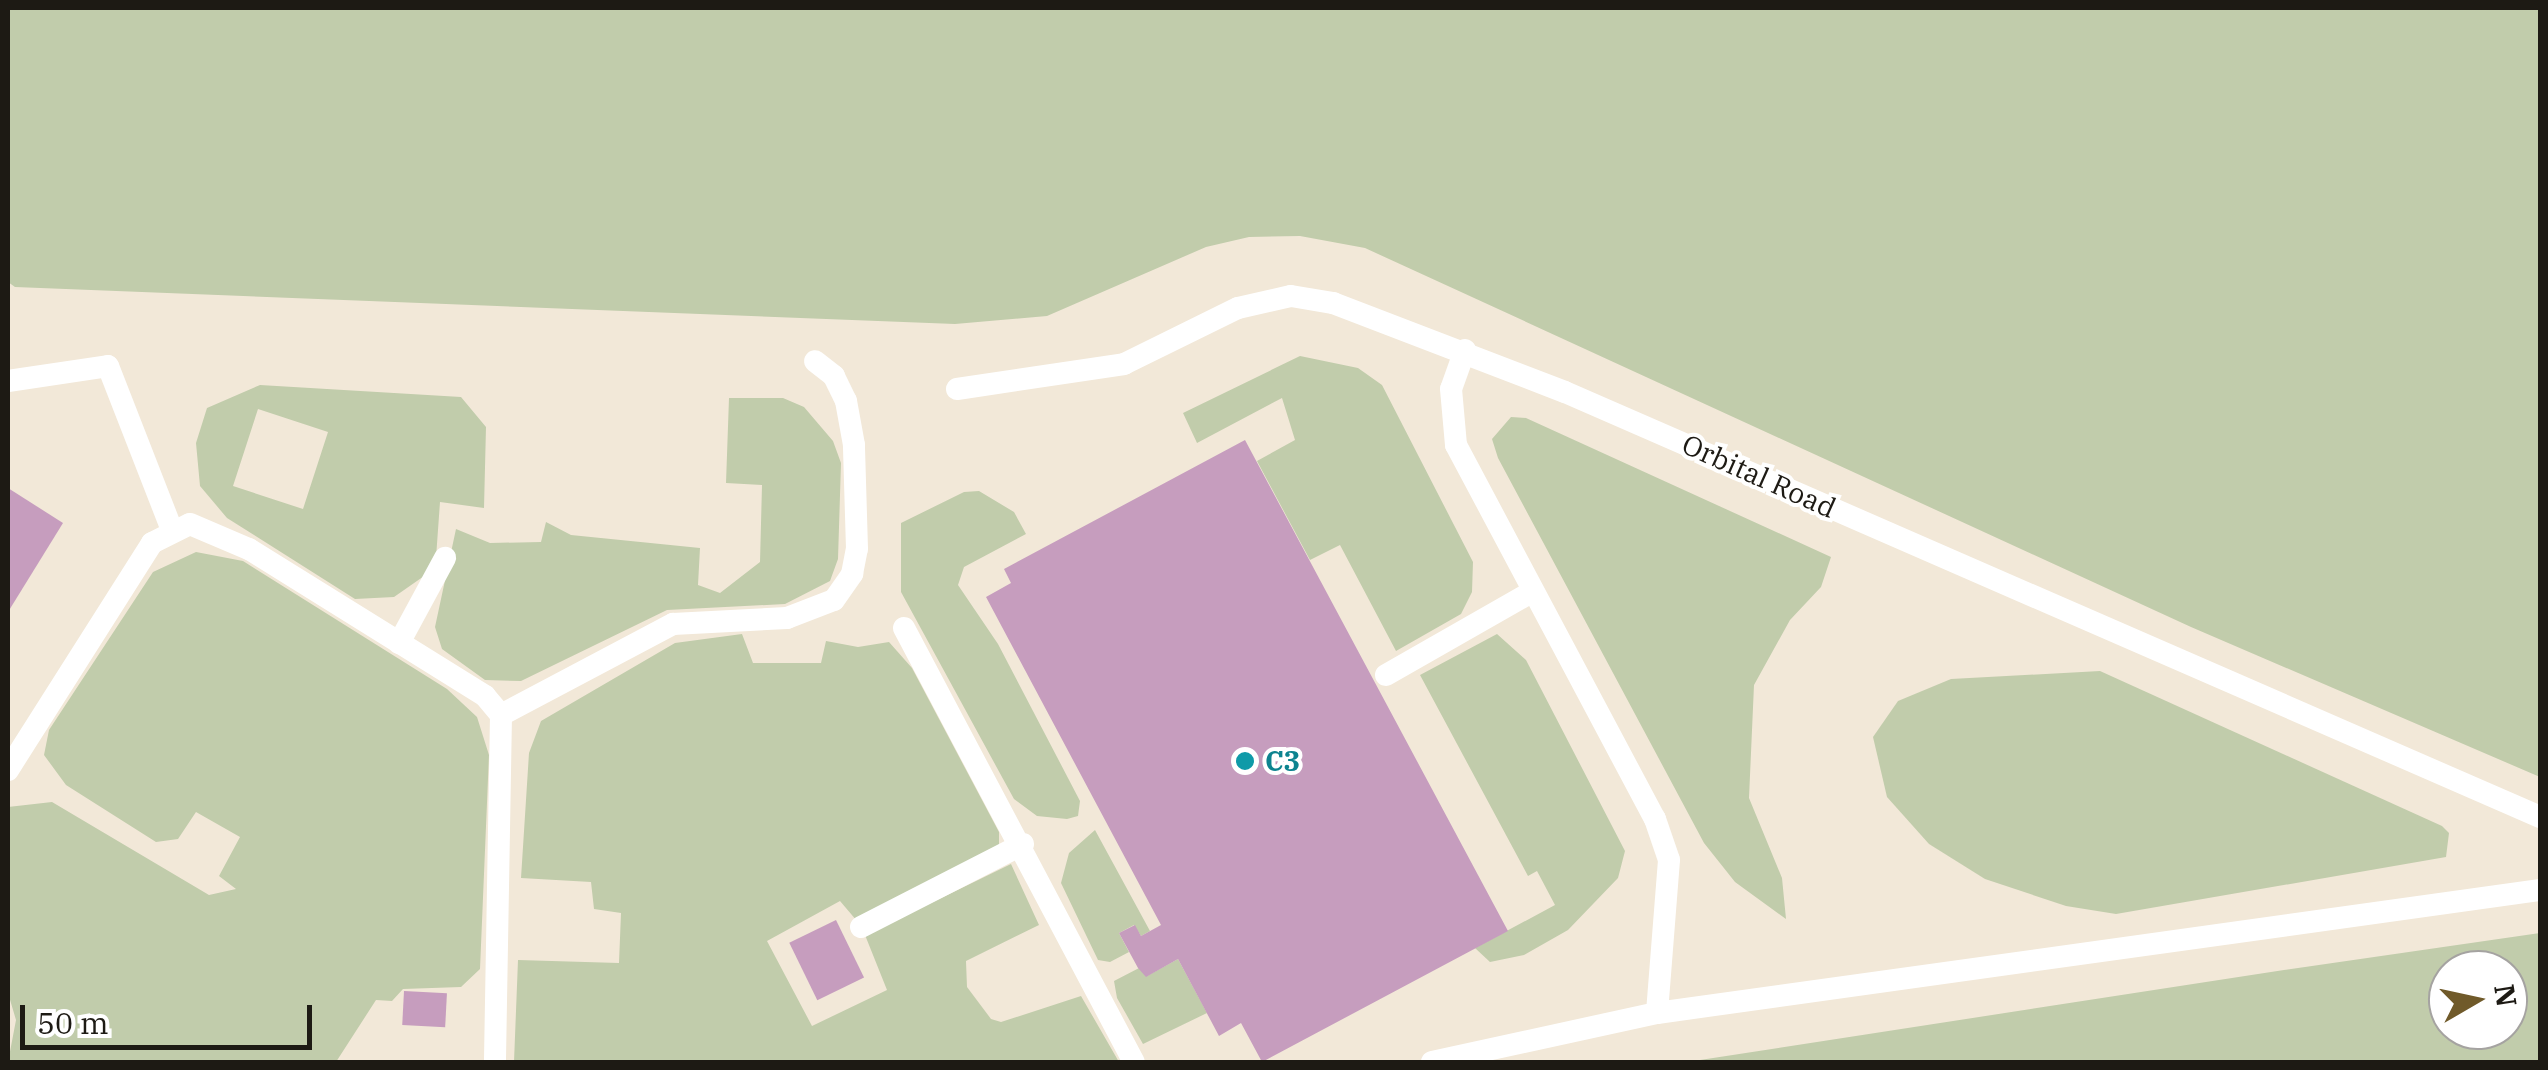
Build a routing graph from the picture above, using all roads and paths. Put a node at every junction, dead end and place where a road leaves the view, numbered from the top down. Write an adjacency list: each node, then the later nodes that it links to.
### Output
1 (1465, 350): 4 (lane, Orbital Road); 7 (lane); 13 (lane, Orbital Road)
2 (816, 361): 11 (lane)
3 (8, 381): 5 (lane)
4 (956, 389)
5 (172, 530): 9 (lane); 12 (lane)
6 (445, 558): 9 (lane)
7 (1534, 591): 10 (lane); 17 (lane)
8 (904, 628): 14 (lane)
9 (399, 643): 11 (lane)
10 (1386, 675)
11 (501, 716): 18 (lane)
12 (8, 770)
13 (2540, 817)
14 (1023, 844): 16 (lane); 19 (lane)
15 (2540, 890): 17 (lane)
16 (861, 927)
17 (1656, 1014): 20 (lane)
18 (495, 1062)
19 (1134, 1062)
20 (1432, 1062)

